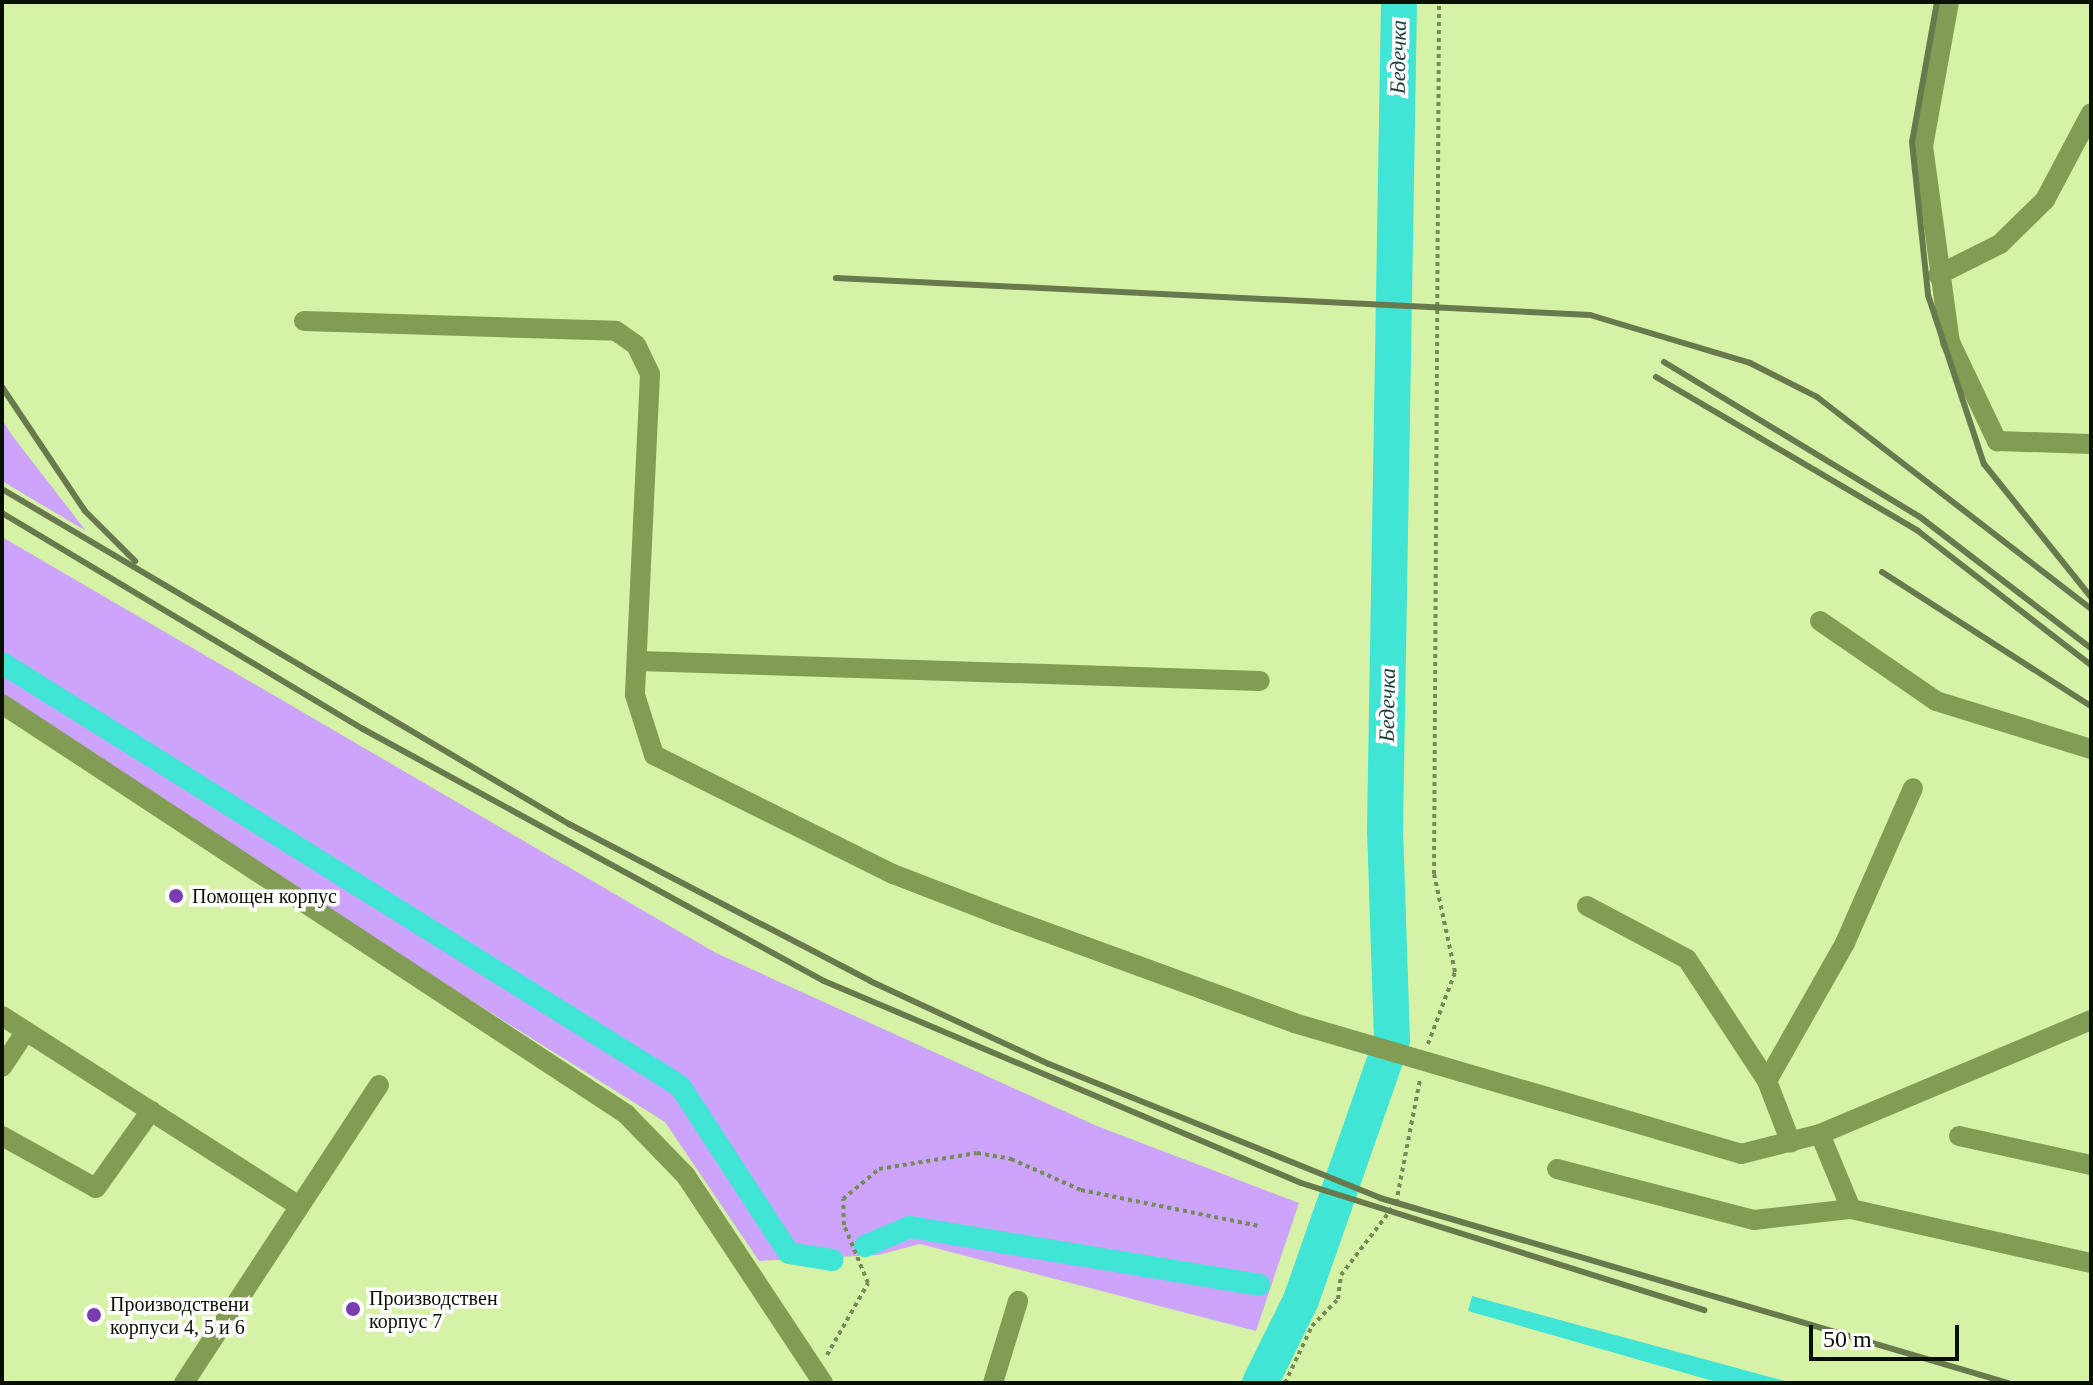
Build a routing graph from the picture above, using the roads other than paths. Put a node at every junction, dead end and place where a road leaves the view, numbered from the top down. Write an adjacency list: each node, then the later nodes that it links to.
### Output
1 (1949, 2): 3 (street)
2 (2091, 113): 3 (street)
3 (1938, 275): 5 (street)
4 (304, 321): 7 (street)
5 (2091, 444)
6 (1820, 621): 10 (street)
7 (639, 661): 8 (street); 23 (street)
8 (1260, 681)
9 (2, 704): 30 (street)
10 (2091, 749)
11 (1913, 788): 17 (street)
12 (1587, 906): 17 (street)
13 (2, 1016): 15 (street)
14 (2091, 1020): 20 (street)
15 (26, 1031): 16 (street); 19 (street)
16 (2, 1067)
17 (1767, 1081): 23 (street)
18 (379, 1085): 26 (street)
19 (151, 1111): 21 (street); 26 (street)
20 (1820, 1134): 23 (street); 27 (street)
21 (2, 1136)
22 (1959, 1136): 24 (street)
23 (1791, 1143)
24 (2091, 1165)
25 (1557, 1169): 27 (street)
26 (299, 1206): 31 (street)
27 (1851, 1209): 28 (street)
28 (2091, 1263)
29 (1018, 1301): 32 (street)
30 (819, 1376)
31 (184, 1383)
32 (993, 1383)

